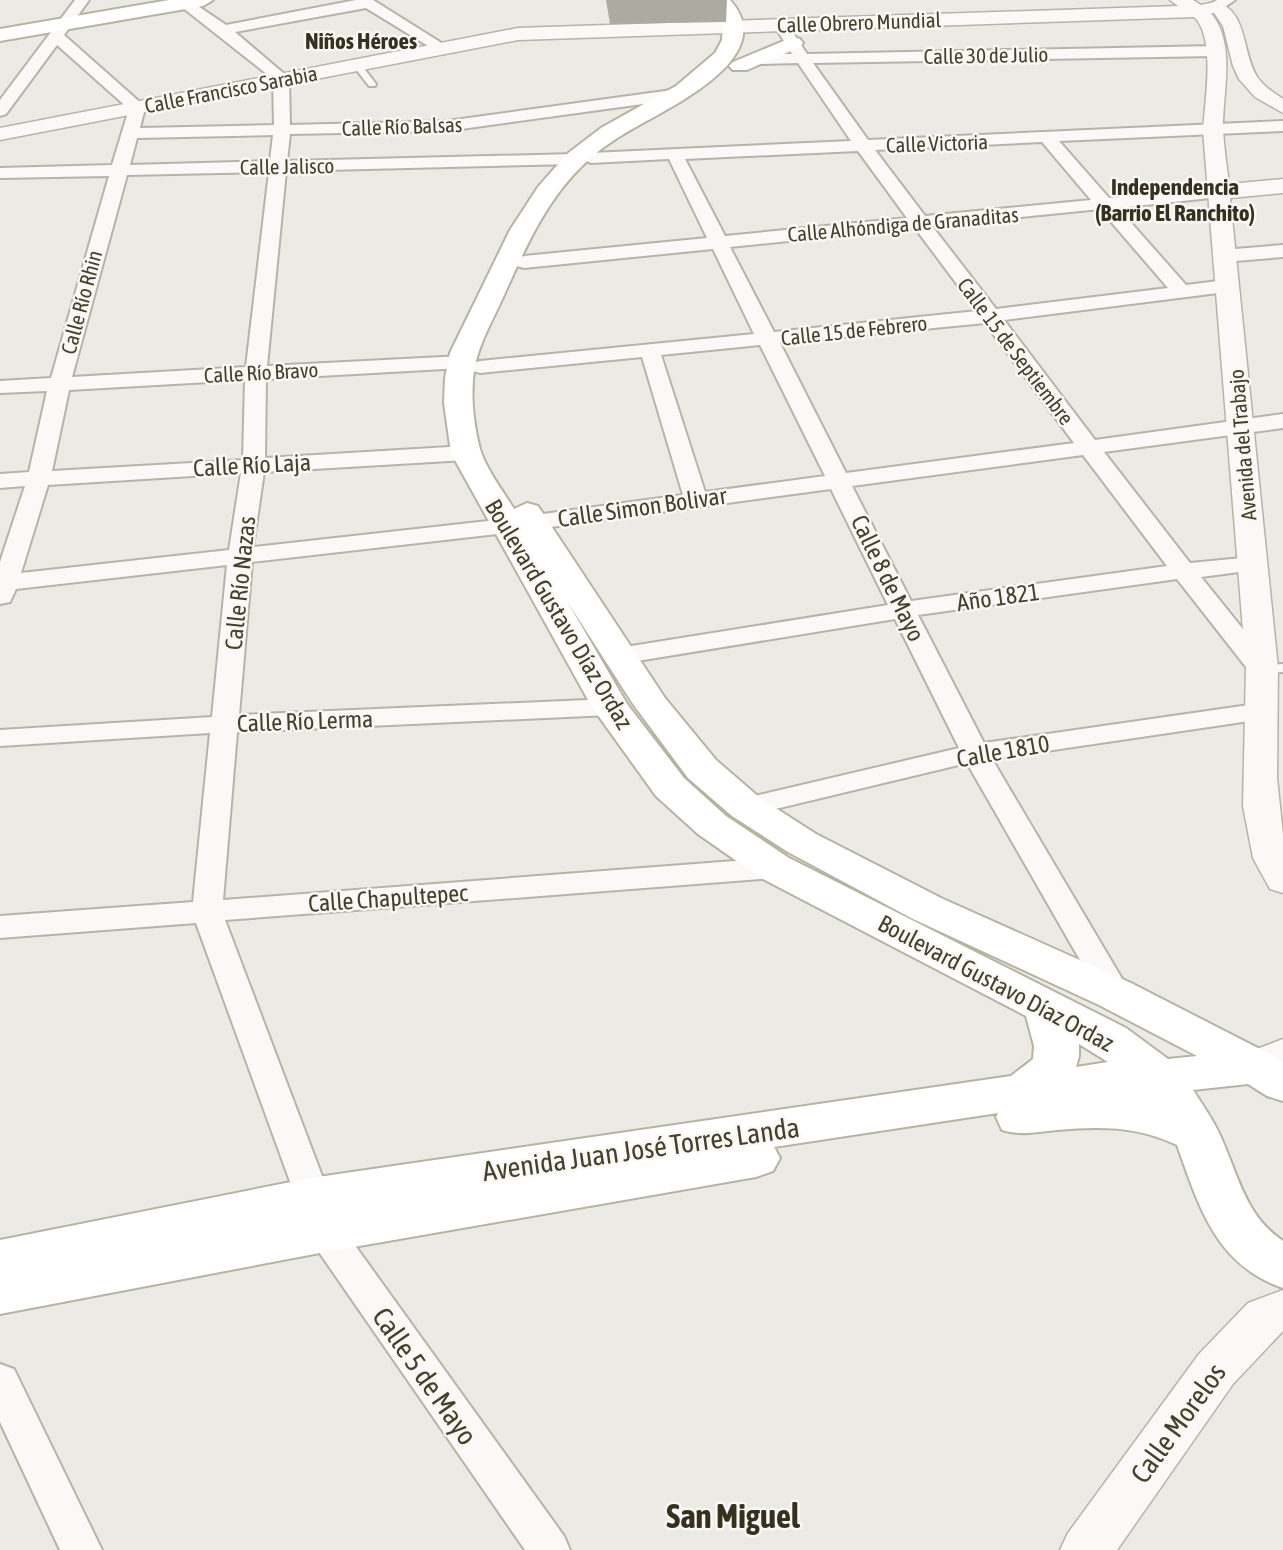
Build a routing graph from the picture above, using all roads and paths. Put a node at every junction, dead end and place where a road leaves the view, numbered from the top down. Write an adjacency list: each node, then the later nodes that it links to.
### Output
1 (157, 0): 7 (main road)
2 (1180, 0): 5 (street)
3 (189, 1): 7 (main road); 9 (street)
4 (366, 1): 9 (street); 11 (street)
5 (1211, 4): 6 (street, Calle Obrero Mundial); 13 (street, Avenida del Trabajo); 21 (street)
6 (746, 15): 11 (street, Calle Francisco Sarabia); 12 (street, Calle 15 de Septiembre); 14 (main road); 20 (main road, Boulevard Gustavo Díaz Ordaz)
7 (68, 19): 8 (main road); 10 (main road); 17 (street); 22 (street)
8 (0, 27)
9 (223, 30): 18 (street)
10 (0, 35)
11 (443, 49): 15 (street, Calle Francisco Sarabia)
12 (798, 51): 13 (street, Calle 30 de Julio); 14 (main road, Boulevard Gustavo Díaz Ordaz); 30 (street, Calle 15 de Septiembre)
13 (1215, 51): 26 (street, Avenida del Trabajo)
14 (749, 62): 32 (main road, Boulevard Gustavo Díaz Ordaz)
15 (356, 64): 18 (street, Calle Francisco Sarabia); 19 (lane)
16 (10, 71): 17 (street)
17 (31, 71): 23 (street)
18 (281, 78): 22 (street, Calle Francisco Sarabia); 25 (street, Calle Río Nazas)
19 (372, 84)
20 (672, 95): 25 (street, Calle Río Balsas); 32 (main road, Boulevard Gustavo Díaz Ordaz)
21 (1283, 107)
22 (137, 108): 27 (street, Calle Río Rhin); 28 (street, Calle Francisco Sarabia)
23 (0, 111)
24 (1283, 126): 26 (street, Calle Victoria)
25 (282, 130): 27 (street, Calle Río Balsas); 33 (street, Calle Río Nazas)
26 (1213, 130): 29 (street, Calle Victoria); 37 (street, Avenida del Trabajo)
27 (130, 133): 34 (street, Calle Río Rhin)
28 (0, 134)
29 (1047, 138): 30 (street, Calle Victoria); 38 (street)
30 (864, 146): 31 (street, Calle Victoria); 39 (street, Calle 15 de Septiembre)
31 (675, 155): 32 (street, Calle Victoria); 40 (street, Calle 8 de Mayo)
32 (583, 159): 33 (street, Calle Jalisco); 43 (main road, Boulevard Gustavo Díaz Ordaz); 49 (main road, Boulevard Gustavo Díaz Ordaz)
33 (277, 166): 34 (street, Calle Jalisco); 50 (street, Calle Río Nazas)
34 (118, 169): 35 (street, Calle Jalisco); 51 (street, Calle Río Rhin)
35 (0, 173)
36 (1283, 186): 37 (street, Calle Alhóndiga de Granaditas)
37 (1219, 192): 38 (street, Calle Alhóndiga de Granaditas); 42 (street, Avenida del Trabajo)
38 (1107, 204): 39 (street, Calle Alhóndiga de Granaditas); 45 (street)
39 (920, 222): 40 (street, Calle Alhóndiga de Granaditas); 46 (street, Calle 15 de Septiembre)
40 (719, 241): 43 (street, Calle Alhóndiga de Granaditas); 47 (street, Calle 8 de Mayo)
41 (1283, 251): 42 (street)
42 (1223, 256): 44 (street, Avenida del Trabajo)
43 (524, 262): 49 (main road, Boulevard Gustavo Díaz Ordaz)
44 (1226, 286): 45 (street, Calle 15 de Febrero); 54 (street, Avenida del Trabajo)
45 (1181, 291): 46 (street, Calle 15 de Febrero)
46 (991, 316): 47 (street, Calle 15 de Febrero); 55 (street, Calle 15 de Septiembre)
47 (769, 339): 48 (street, Calle 15 de Febrero); 60 (street, Calle 8 de Mayo)
48 (650, 351): 49 (street, Calle 15 de Febrero); 61 (street)
49 (471, 365): 50 (street, Calle Río Bravo); 56 (main road, Boulevard Gustavo Díaz Ordaz); 62 (main road, Boulevard Gustavo Díaz Ordaz)
50 (256, 372): 51 (street, Calle Río Bravo); 57 (street, Calle Río Nazas)
51 (59, 385): 52 (street, Calle Río Bravo); 58 (street, Calle Río Rhin)
52 (0, 387)
53 (1283, 421): 54 (street, Calle Simon Bolivar)
54 (1242, 426): 55 (street, Calle Simon Bolivar); 64 (street, Avenida del Trabajo)
55 (1088, 447): 60 (street, Calle Simon Bolivar); 65 (street, Calle 15 de Septiembre)
56 (466, 453): 57 (street, Calle Río Laja); 62 (main road, Boulevard Gustavo Díaz Ordaz)
57 (254, 464): 58 (street, Calle Río Laja); 63 (street, Calle Río Nazas)
58 (39, 478): 59 (street, Calle Río Laja); 66 (street, Calle Río Rhin)
59 (0, 481)
60 (840, 481): 61 (street, Calle Simon Bolivar); 67 (street, Calle 8 de Mayo)
61 (696, 500): 62 (street, Calle Simon Bolivar)
62 (519, 524): 63 (street, Calle Simon Bolivar); 68 (main road, Boulevard Gustavo Díaz Ordaz); 70 (main road, Boulevard Gustavo Díaz Ordaz)
63 (240, 556): 66 (street, Calle Simon Bolivar); 72 (street, Calle Río Nazas)
64 (1253, 564): 65 (street, Año 1821); 69 (street, Avenida del Trabajo)
65 (1181, 571): 67 (street, Año 1821); 69 (street, Calle 15 de Septiembre)
66 (2, 589)
67 (904, 610): 68 (street, Año 1821); 74 (street, Calle 8 de Mayo)
68 (619, 656): 75 (main road, Boulevard Gustavo Díaz Ordaz)
69 (1272, 669): 71 (street, Avenida del Trabajo)
70 (610, 707): 72 (street, Calle Río Lerma); 76 (main road, Boulevard Gustavo Díaz Ordaz)
71 (1263, 711): 74 (street, Calle 1810); 77 (street, Avenida del Trabajo)
72 (226, 724): 73 (street, Calle Río Lerma); 78 (street, Calle Río Nazas)
73 (0, 738)
74 (975, 753): 75 (street, Calle 1810); 80 (street, Calle 8 de Mayo)
75 (746, 807): 80 (main road, Boulevard Gustavo Díaz Ordaz)
76 (775, 868): 78 (street, Calle Chapultepec); 81 (main road, Boulevard Gustavo Díaz Ordaz)
77 (1283, 880)
78 (207, 912): 79 (street, Calle Chapultepec); 86 (street, Calle Río Nazas)
79 (0, 927)
80 (1115, 993): 82 (main road, Boulevard Gustavo Díaz Ordaz)
81 (1045, 1006): 83 (main road, Boulevard Gustavo Díaz Ordaz); 84 (main road)
82 (1274, 1068): 83 (main road, Avenida Juan José Torres Landa)
83 (1160, 1077): 84 (main road, Avenida Juan José Torres Landa); 85 (main road, Boulevard Gustavo Díaz Ordaz)
84 (1021, 1092): 86 (main road, Avenida Juan José Torres Landa)
85 (1196, 1134): 86 (main road, Avenida Juan José Torres Landa); 88 (main road, Boulevard Gustavo Díaz Ordaz)
86 (318, 1215): 87 (main road, Avenida Juan José Torres Landa); 89 (main road, Avenida Juan José Torres Landa); 94 (street, Calle 5 de Mayo)
87 (0, 1261)
88 (1283, 1267)
89 (0, 1293)
90 (1283, 1310): 95 (street, Calle Morelos)
91 (0, 1381): 92 (street)
92 (9, 1421): 93 (street)
93 (81, 1550)
94 (549, 1550)
95 (1086, 1550)

